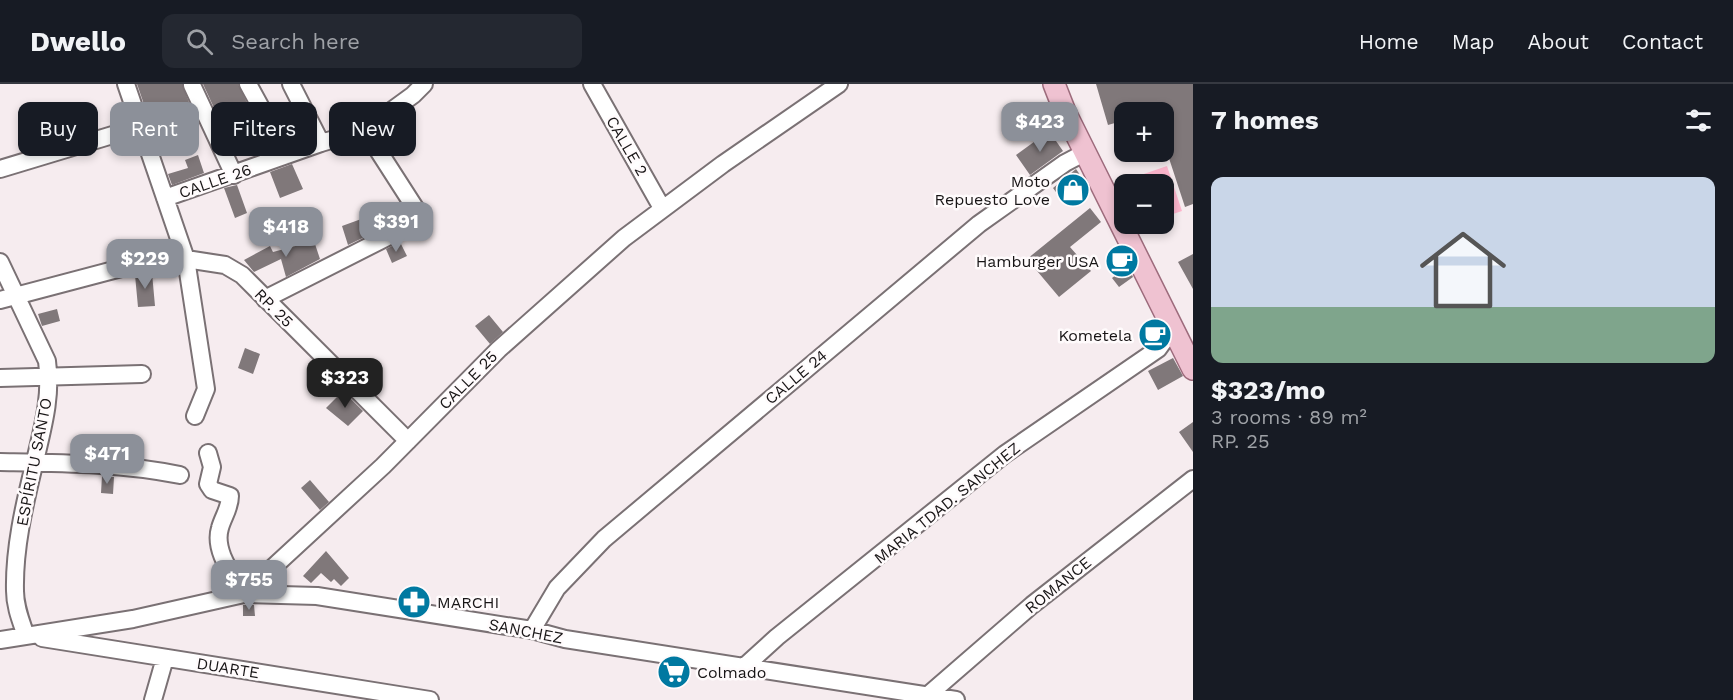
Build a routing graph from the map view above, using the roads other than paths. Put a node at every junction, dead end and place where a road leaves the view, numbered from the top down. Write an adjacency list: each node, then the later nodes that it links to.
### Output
1 (126, 84): 9 (street)
2 (248, 84): 10 (street)
3 (291, 84): 14 (street)
4 (424, 84): 11 (street, CALLE 26)
5 (592, 84): 23 (street, CALLE 2)
6 (839, 84): 23 (street, CALLE 25)
7 (1054, 84): 16 (main road)
8 (192, 85): 21 (street)
9 (131, 102)
10 (258, 102)
11 (403, 102)
12 (110, 136): 20 (street)
13 (329, 141): 14 (street, CALLE 26)
14 (321, 143): 15 (street, CALLE 26)
15 (317, 145)
16 (1086, 152): 28 (main road); 41 (street, CALLE 24)
17 (150, 156): 22 (street)
18 (287, 156): 21 (street, CALLE 26)
19 (382, 156): 27 (street)
20 (0, 170)
21 (234, 175): 22 (street, CALLE 26)
22 (165, 198): 24 (street)
23 (662, 208): 34 (street, CALLE 25)
24 (186, 260): 26 (street, RP. 25); 27 (street, RP. 25); 33 (street)
25 (0, 262): 26 (street, ESPÍRITU SANTO)
26 (8, 298): 31 (street, ESPÍRITU SANTO)
27 (265, 299): 34 (street, RP. 25)
28 (1185, 336): 29 (main road); 45 (street, MARIA TDAD. SANCHEZ)
29 (1193, 369)
30 (142, 374): 31 (street)
31 (49, 376): 32 (street); 37 (street, ESPÍRITU SANTO)
32 (0, 378)
33 (195, 416)
34 (408, 441): 40 (street, CALLE 25)
35 (208, 453): 40 (street)
36 (0, 462): 37 (street)
37 (34, 463): 38 (street); 42 (street, ESPÍRITU SANTO)
38 (180, 475)
39 (1193, 479): 46 (street, ROMANCE)
40 (244, 594): 41 (street, SANCHEZ); 42 (street, SANCHEZ)
41 (532, 630): 45 (street, SANCHEZ)
42 (27, 636): 43 (street, SANCHEZ); 44 (street, DUARTE)
43 (0, 640)
44 (165, 658): 47 (street); 48 (street, DUARTE)
45 (744, 667): 46 (street, SANCHEZ)
46 (927, 696): 49 (street, SANCHEZ)
47 (153, 700)
48 (430, 700)
49 (956, 700)

